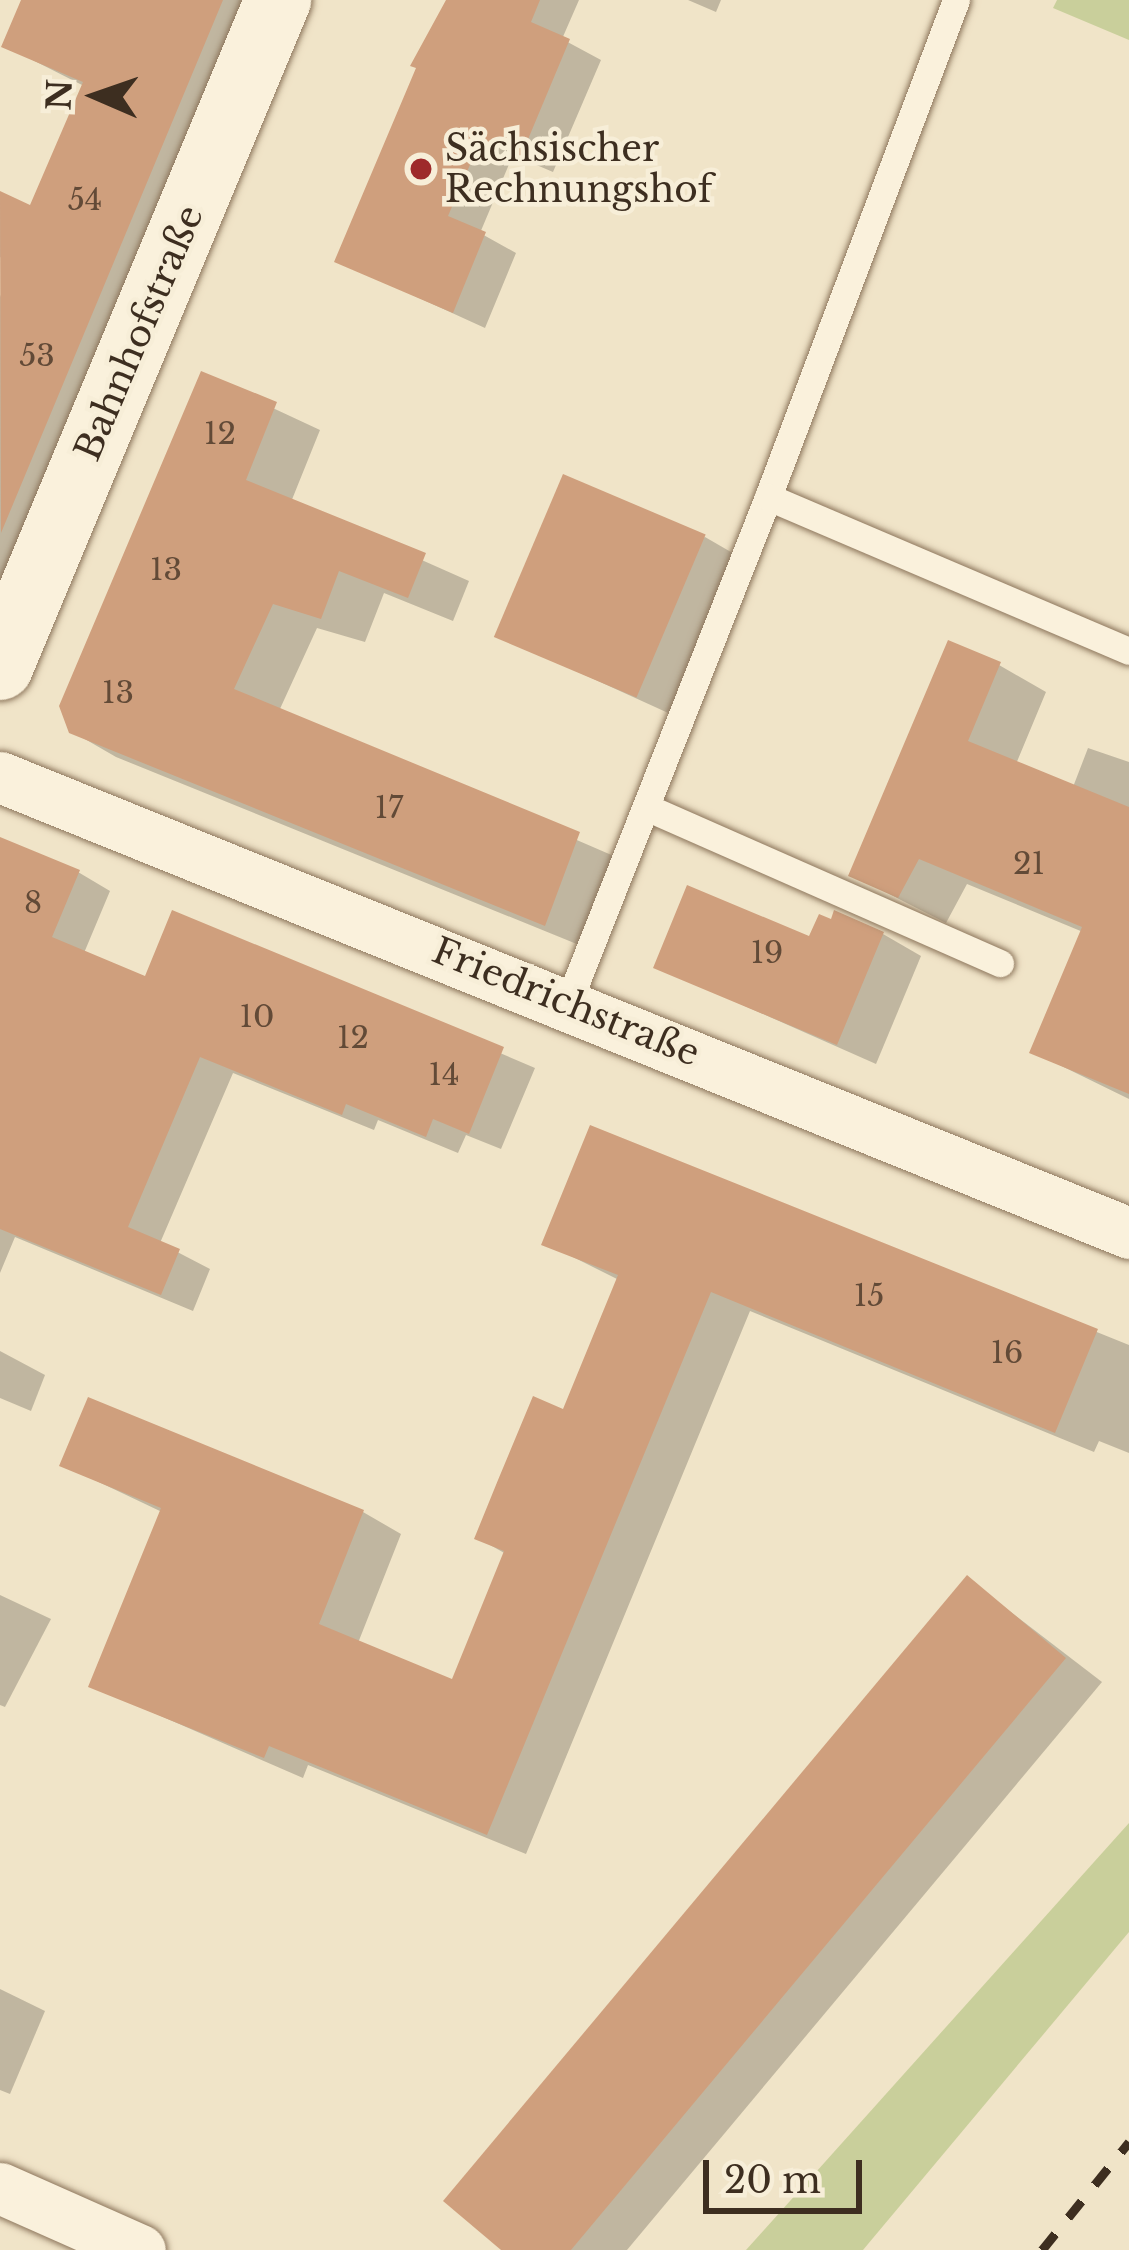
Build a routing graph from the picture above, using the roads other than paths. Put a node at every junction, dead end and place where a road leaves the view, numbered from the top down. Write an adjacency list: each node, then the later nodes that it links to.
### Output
1 (278, 0): 5 (main road, Bahnhofstraße)
2 (956, 0): 3 (lane)
3 (768, 497): 4 (lane); 7 (lane)
4 (1129, 651)
5 (0, 667)
6 (0, 776): 9 (street, Friedrichstraße)
7 (646, 806): 8 (lane); 9 (lane)
8 (1000, 963)
9 (568, 1003): 10 (street, Friedrichstraße)
10 (1129, 1233)
11 (0, 2188): 12 (street)
12 (140, 2250)

